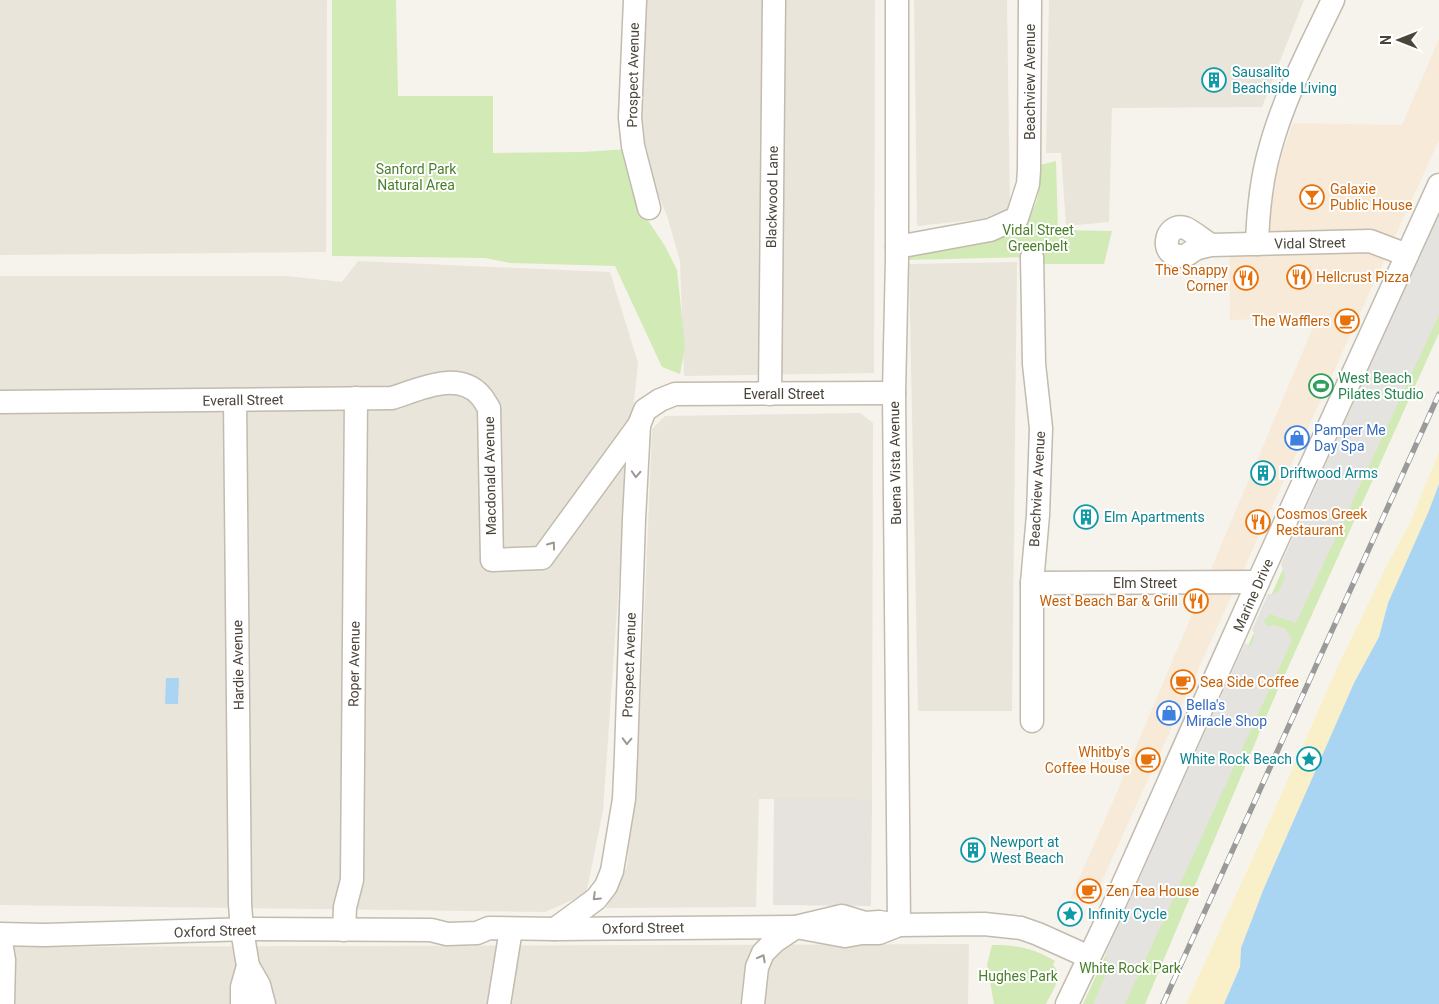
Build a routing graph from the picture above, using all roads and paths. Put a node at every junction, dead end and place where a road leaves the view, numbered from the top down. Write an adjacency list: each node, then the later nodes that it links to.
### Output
1 (635, 0): 7 (street, Prospect Avenue)
2 (774, 0): 14 (street, Blackwood Lane)
3 (897, 0): 10 (street, Buena Vista Avenue)
4 (1030, 0): 10 (street, Beachview Avenue)
5 (1333, 0): 8 (street)
6 (1439, 185): 11 (street, Marine Drive)
7 (649, 208)
8 (1257, 244): 9 (street, Vidal Street); 11 (street, Vidal Street)
9 (1211, 245)
10 (897, 247): 13 (street, Buena Vista Avenue)
11 (1407, 255): 20 (street, Marine Drive)
12 (1032, 257): 21 (street, Beachview Avenue)
13 (894, 393): 14 (street, Everall Street); 23 (street, Buena Vista Avenue)
14 (770, 394): 19 (street, Everall Street)
15 (480, 395): 16 (street, Everall Street); 19 (street, Macdonald Avenue, one-way to 19)
16 (356, 398): 17 (street, Everall Street); 28 (street, Roper Avenue)
17 (235, 400): 18 (street, Everall Street); 27 (street, Hardie Avenue)
18 (0, 402)
19 (639, 425): 26 (street, Prospect Avenue, one-way to 26)
20 (1258, 582): 21 (street, Elm Street); 30 (street, Marine Drive)
21 (1032, 583): 22 (street, Beachview Avenue)
22 (1032, 721)
23 (899, 925): 24 (street, Oxford Street); 30 (street, Oxford Street)
24 (796, 926): 26 (street, Oxford Street); 36 (street, one-way to 24)
25 (500, 929): 26 (street, Oxford Street); 28 (street, Oxford Street); 35 (street)
26 (555, 929)
27 (242, 930): 28 (street, Oxford Street); 29 (street, Oxford Street); 31 (street, Hardie Avenue)
28 (344, 930)
29 (0, 935): 32 (street)
30 (1090, 957): 37 (street, Marine Drive)
31 (248, 966): 33 (street); 34 (street)
32 (3, 1004)
33 (242, 1004)
34 (264, 1004)
35 (499, 1004)
36 (753, 1004)
37 (1067, 1004)

